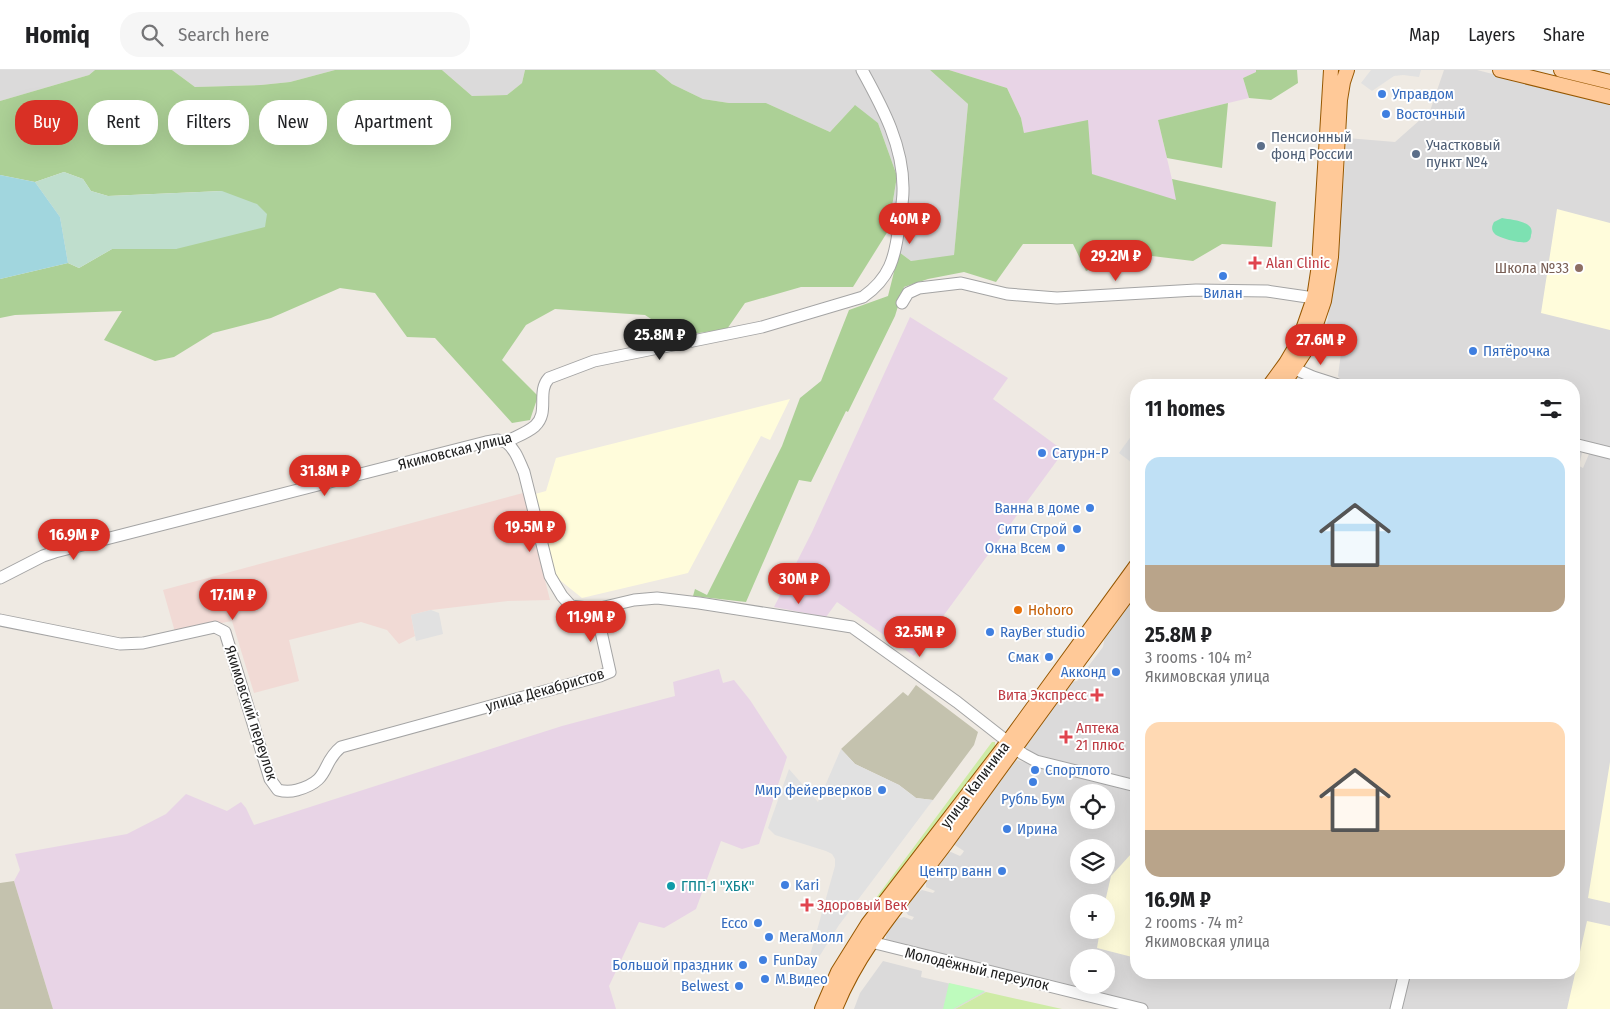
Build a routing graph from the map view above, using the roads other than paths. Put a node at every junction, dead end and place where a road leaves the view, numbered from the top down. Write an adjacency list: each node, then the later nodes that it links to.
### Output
1 (862, 70): 14 (street, Якимовская улица)
2 (1331, 70): 8 (main road)
3 (1347, 70): 10 (main road)
4 (1500, 70): 7 (main road)
5 (1561, 70): 6 (main road)
6 (1610, 82)
7 (1610, 97)
8 (1314, 298): 9 (street); 10 (main road)
9 (902, 303)
10 (1291, 366): 11 (main road); 12 (main road); 13 (street)
11 (1277, 379)
12 (1286, 379)
13 (1318, 379)
14 (506, 442): 18 (street, Якимовская улица); 20 (street)
15 (1580, 446): 16 (street)
16 (1610, 453)
17 (1130, 575): 22 (main road, улица Калинина)
18 (0, 578)
19 (1130, 591): 22 (main road, улица Калинина)
20 (596, 609): 22 (street); 23 (street, улица Декабристов)
21 (0, 620): 23 (street, Якимовский переулок)
22 (1011, 745): 24 (street); 25 (main road, улица Калинина); 27 (main road, улица Калинина)
23 (341, 747)
24 (1130, 784)
25 (871, 942): 28 (main road, улица Калинина); 29 (street, Молодёжный переулок)
26 (1403, 979): 30 (street)
27 (822, 1009)
28 (835, 1009)
29 (1142, 1009)
30 (1396, 1009)

